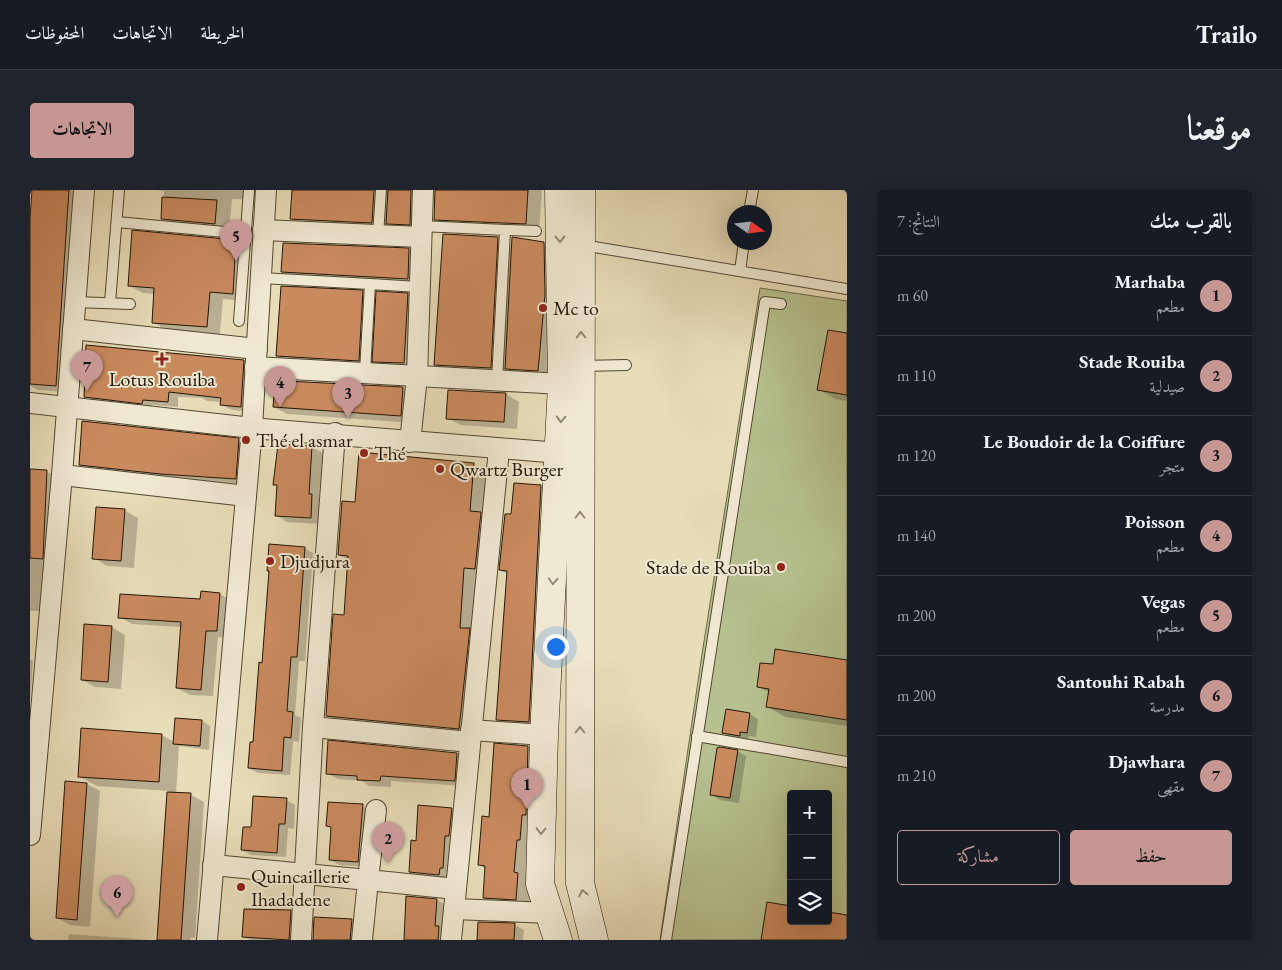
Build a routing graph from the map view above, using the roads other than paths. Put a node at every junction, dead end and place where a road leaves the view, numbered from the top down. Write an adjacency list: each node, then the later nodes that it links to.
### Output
1 (84, 190): 24 (street)
2 (119, 190): 11 (lane)
3 (249, 190): 14 (lane)
4 (266, 190): 14 (street)
5 (381, 190): 16 (lane)
6 (423, 190): 15 (street)
7 (559, 190): 33 (street, one-way to 33)
8 (581, 190): 17 (street)
9 (753, 190): 10 (lane)
10 (750, 205)
11 (116, 222): 14 (lane); 25 (lane)
12 (505, 230): 13 (lane); 15 (lane); 35 (lane)
13 (536, 231)
14 (254, 232): 16 (street); 20 (street); 28 (lane)
15 (421, 232): 16 (street); 22 (street)
16 (378, 235)
17 (581, 245): 19 (lane); 33 (street, one-way to 17)
18 (743, 250): 19 (lane)
19 (740, 271): 23 (lane)
20 (261, 278): 21 (lane); 30 (street)
21 (370, 284): 22 (lane); 32 (lane)
22 (419, 287): 34 (street)
23 (847, 289)
24 (75, 302): 25 (lane); 29 (street)
25 (110, 303): 26 (lane)
26 (130, 304)
27 (782, 304): 49 (lane)
28 (239, 322)
29 (73, 329): 30 (street); 37 (street)
30 (256, 358): 32 (street); 38 (street)
31 (626, 365): 33 (lane)
32 (365, 372): 34 (street)
33 (572, 375): 35 (street); 42 (street)
34 (417, 376): 35 (street); 40 (street)
35 (497, 381)
36 (30, 403): 37 (street)
37 (66, 406): 38 (street); 43 (street)
38 (252, 428): 39 (street); 44 (street)
39 (335, 433): 40 (street); 46 (street)
40 (410, 442): 41 (street)
41 (499, 449): 42 (street); 48 (street)
42 (570, 452): 47 (street, one-way to 47); 63 (street, one-way to 42)
43 (62, 475): 44 (street); 45 (street)
44 (246, 496): 53 (street)
45 (34, 723): 52 (street)
46 (313, 727): 48 (street); 54 (street)
47 (544, 735): 48 (street); 57 (street, one-way to 57)
48 (471, 736): 56 (street)
49 (697, 736): 50 (lane); 64 (lane)
50 (847, 762)
51 (376, 810): 55 (street)
52 (30, 835)
53 (213, 865): 54 (street); 58 (street)
54 (304, 873): 55 (street); 59 (street)
55 (368, 880): 56 (street); 60 (street)
56 (455, 899): 57 (street); 61 (street)
57 (549, 913): 62 (street)
58 (207, 940)
59 (301, 940)
60 (362, 940)
61 (451, 940)
62 (558, 940)
63 (594, 940)
64 (666, 940)

